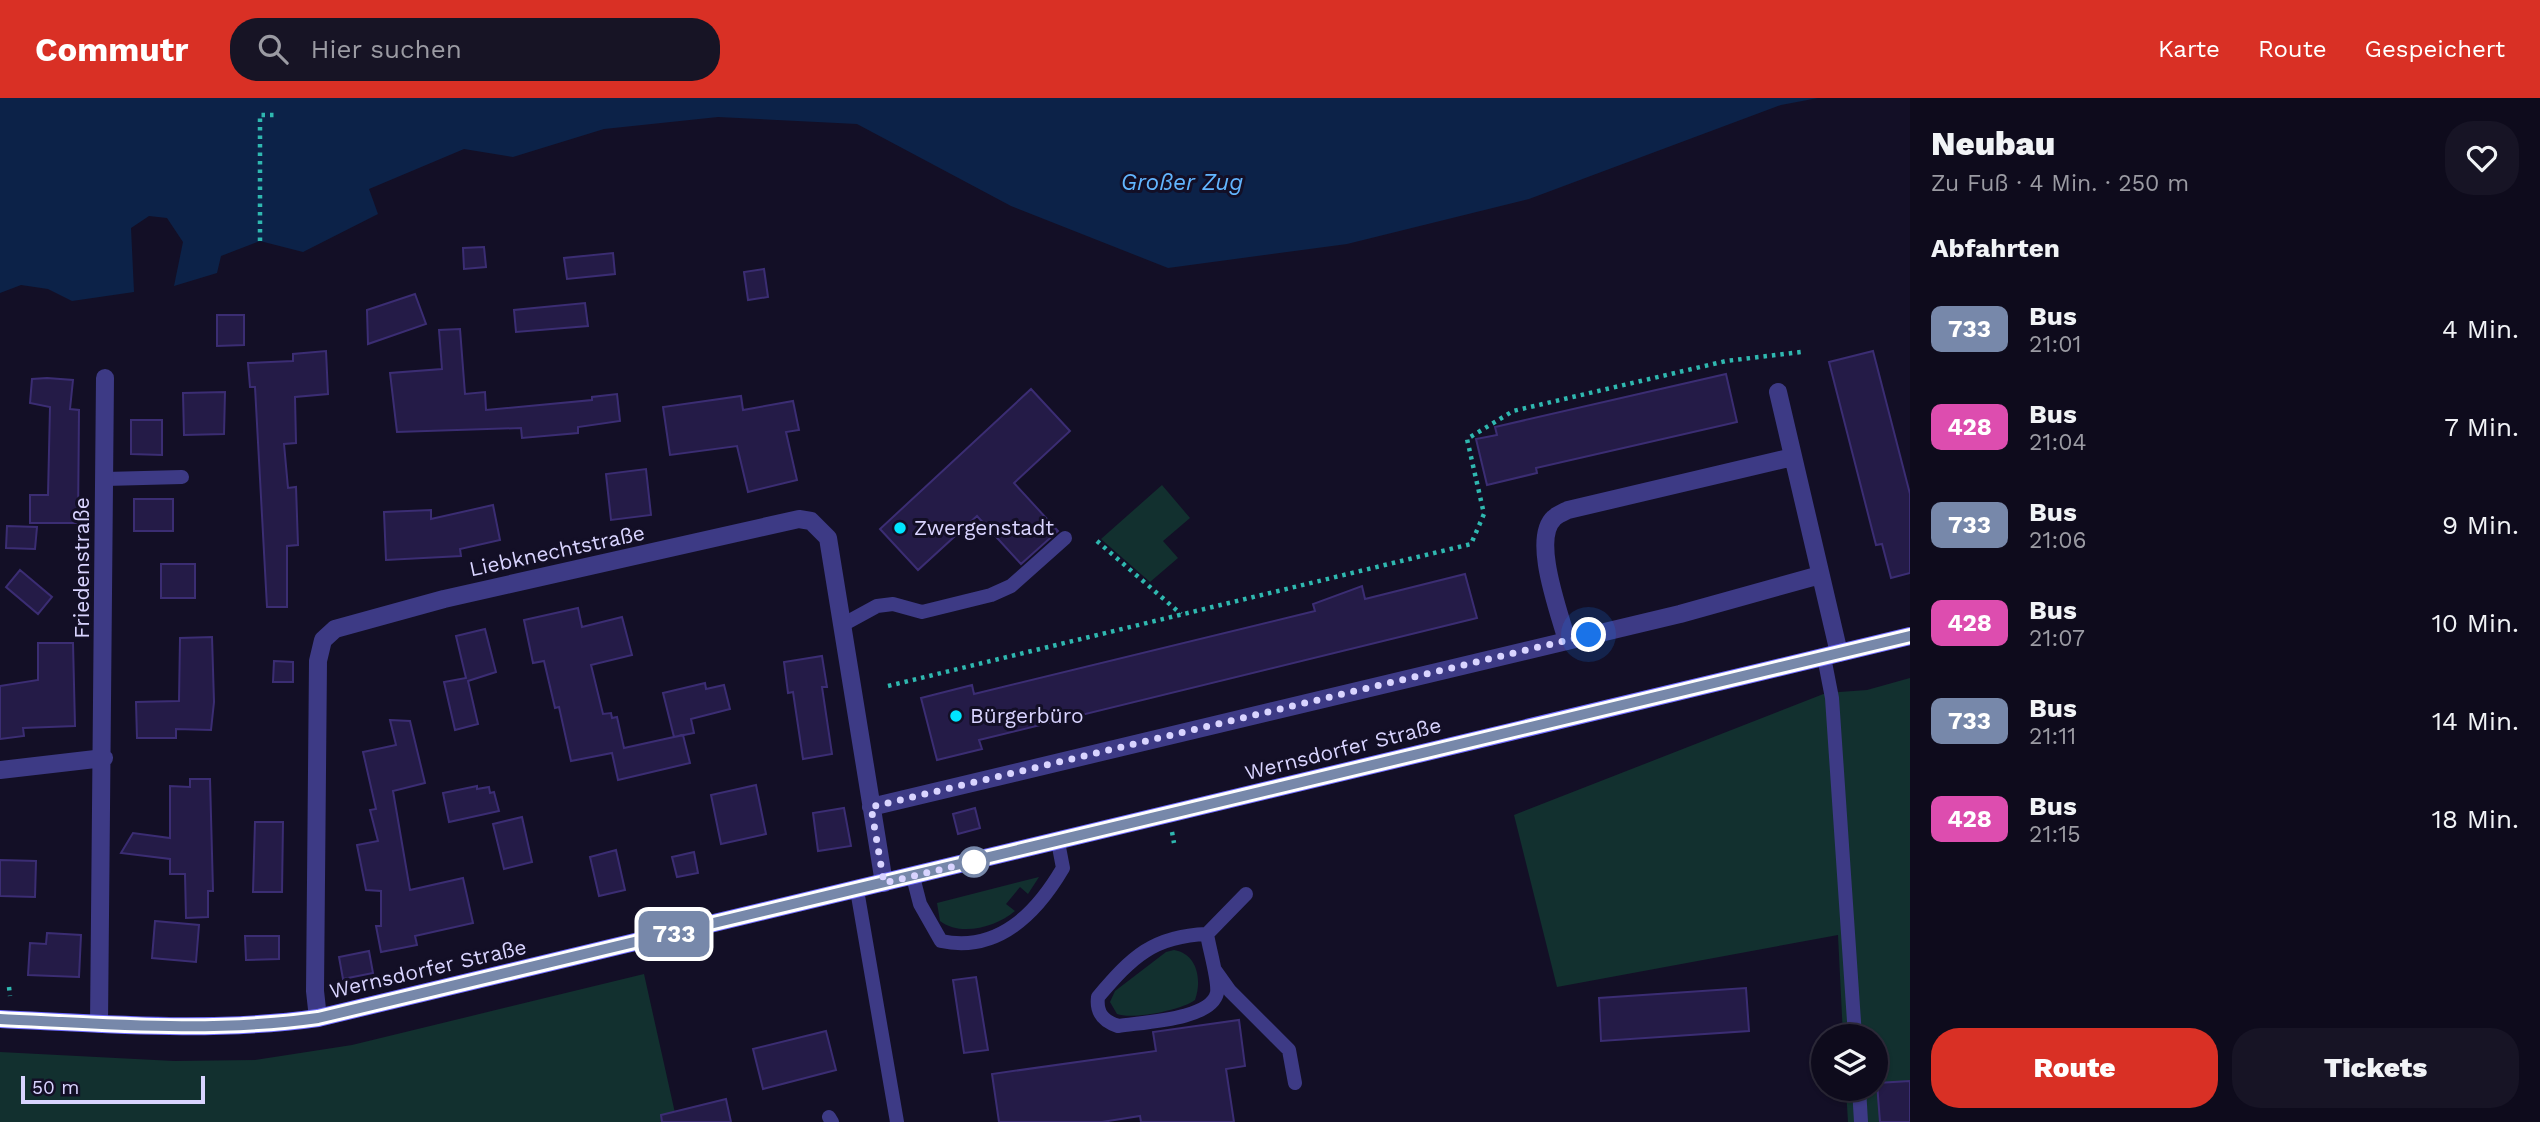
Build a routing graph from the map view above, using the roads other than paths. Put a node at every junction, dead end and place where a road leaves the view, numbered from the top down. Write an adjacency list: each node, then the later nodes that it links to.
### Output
1 (105, 378): 5 (street, Friedenstraße)
2 (1778, 392): 3 (street)
3 (1793, 457): 7 (street); 10 (street)
4 (182, 477): 5 (lane)
5 (105, 479): 12 (street, Friedenstraße)
6 (1065, 538): 8 (lane)
7 (1820, 575): 10 (street); 11 (street)
8 (844, 624): 14 (street, Liebknechtstraße); 22 (street, Liebknechtstraße)
9 (1910, 636): 11 (main road, Wernsdorfer Straße)
10 (1567, 641): 14 (street)
11 (1831, 655): 15 (main road, Wernsdorfer Straße); 25 (lane)
12 (104, 758): 13 (street); 24 (street, Friedenstraße)
13 (0, 770)
14 (871, 807): 17 (street, Liebknechtstraße)
15 (1058, 842): 16 (main road, Wernsdorfer Straße); 16 (lane)
16 (913, 877): 17 (main road, Wernsdorfer Straße)
17 (884, 883): 18 (main road, Wernsdorfer Straße)
18 (857, 890): 22 (main road, Wernsdorfer Straße); 28 (lane)
19 (1246, 894): 20 (lane)
20 (1207, 934): 21 (lane); 21 (lane)
21 (1213, 967): 26 (lane)
22 (318, 1018): 24 (main road, Wernsdorfer Straße)
23 (0, 1019): 24 (main road, Wernsdorfer Straße)
24 (99, 1024)
25 (1854, 1024)
26 (1295, 1083)
27 (1860, 1101): 29 (lane)
28 (897, 1122)
29 (1861, 1122)

